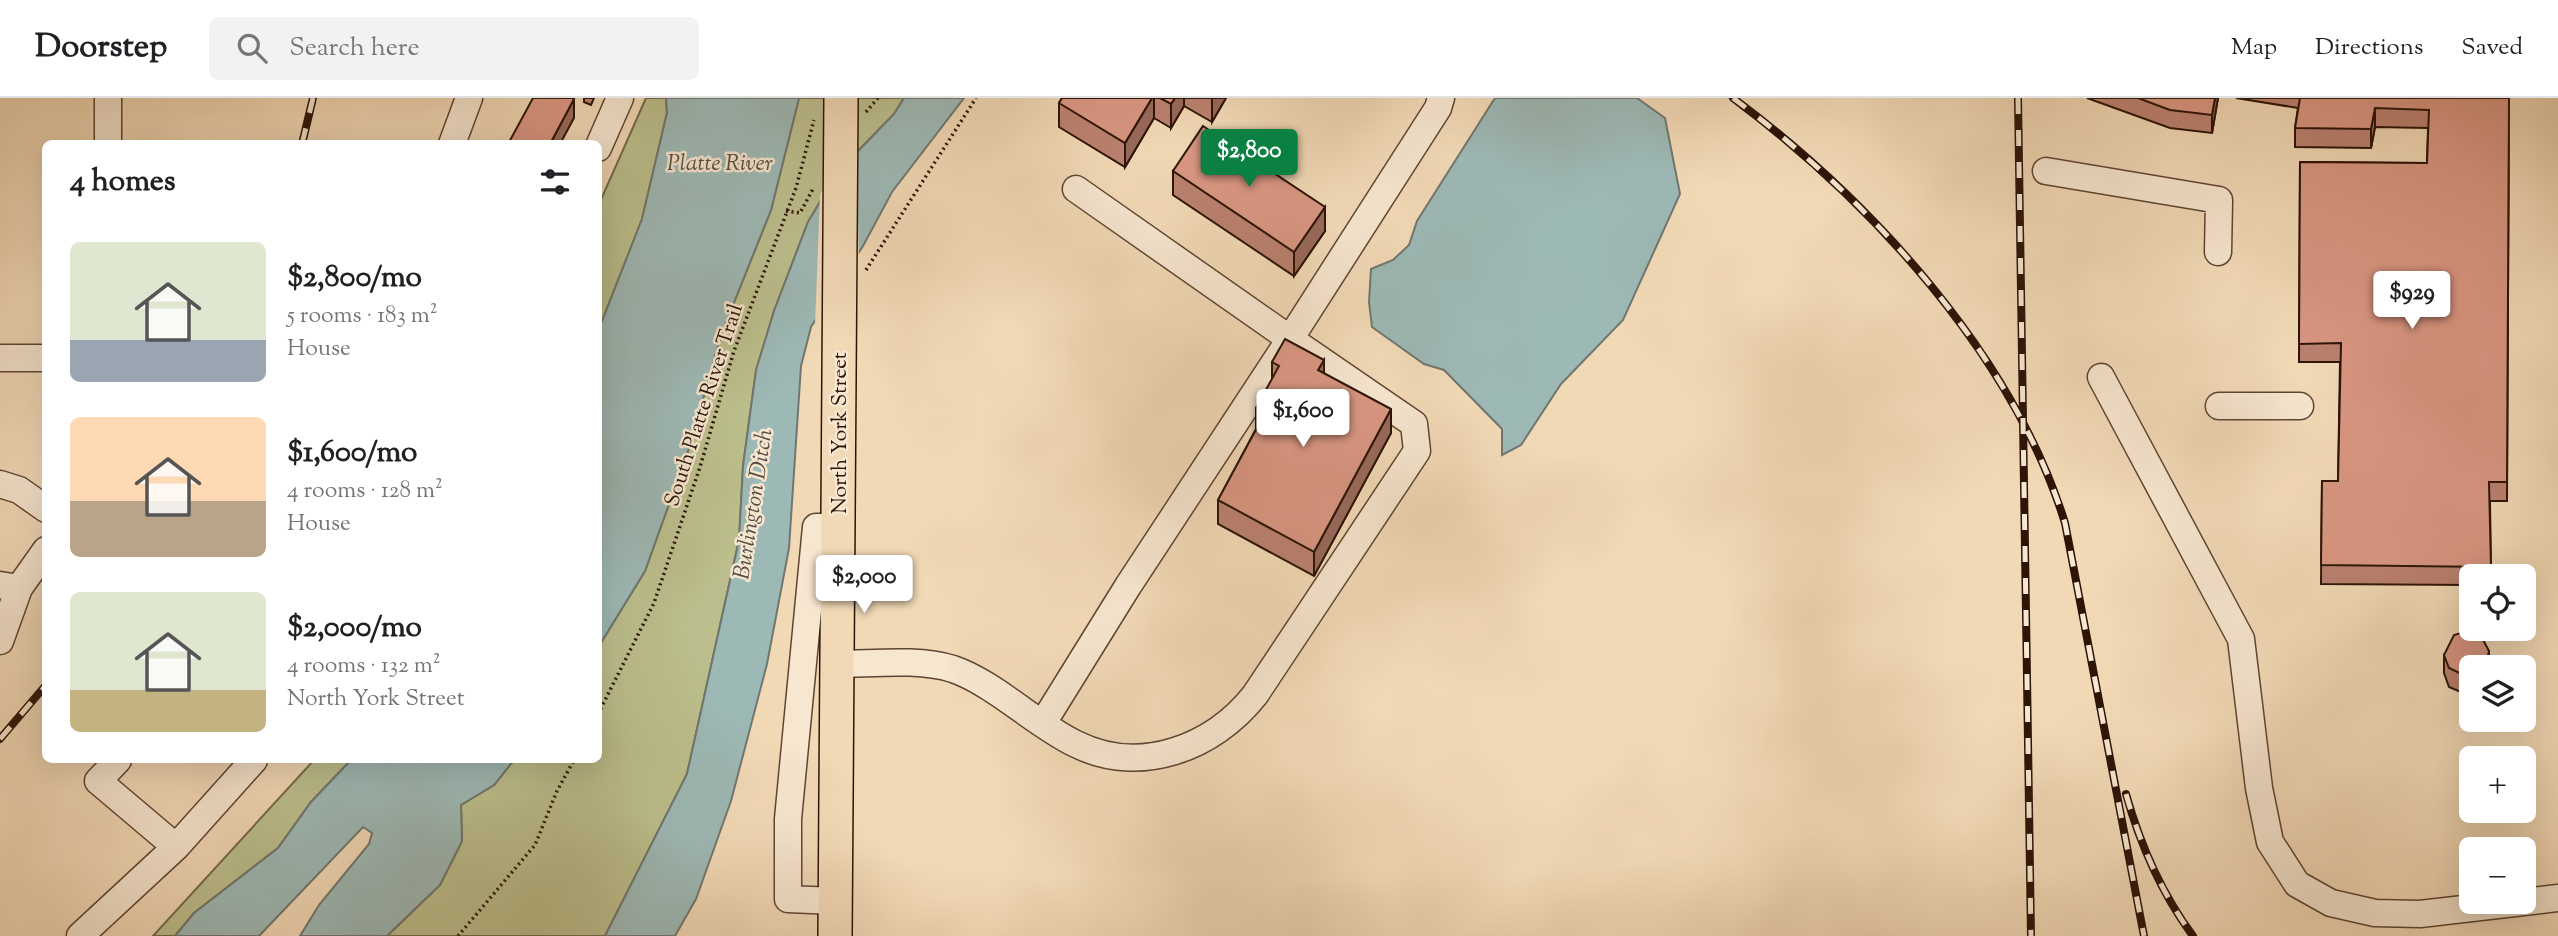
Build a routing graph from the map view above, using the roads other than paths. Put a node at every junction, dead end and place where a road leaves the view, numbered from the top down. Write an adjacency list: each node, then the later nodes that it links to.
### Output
1 (108, 98): 6 (lane)
2 (469, 98): 7 (lane)
3 (620, 98): 8 (lane)
4 (1441, 98): 12 (lane)
5 (833, 112): 20 (main road, North York Street)
6 (108, 140)
7 (453, 140)
8 (602, 140)
9 (2046, 171): 11 (lane)
10 (1076, 189): 12 (lane)
11 (2218, 251)
12 (1290, 339): 25 (lane); 25 (lane)
13 (0, 358): 14 (lane)
14 (42, 358)
15 (2101, 377): 29 (lane)
16 (2219, 406): 17 (lane)
17 (2300, 406)
18 (0, 484): 19 (lane)
19 (42, 506)
20 (838, 527): 24 (main road, North York Street); 30 (lane)
21 (42, 554): 22 (lane)
22 (10, 586): 23 (lane)
23 (0, 641)
24 (836, 664): 25 (lane); 30 (main road, North York Street)
25 (1044, 723)
26 (115, 763): 28 (lane)
27 (251, 763): 28 (lane)
28 (176, 846): 31 (lane)
29 (2558, 898)
30 (835, 901): 32 (main road, North York Street)
31 (80, 936)
32 (835, 936)

